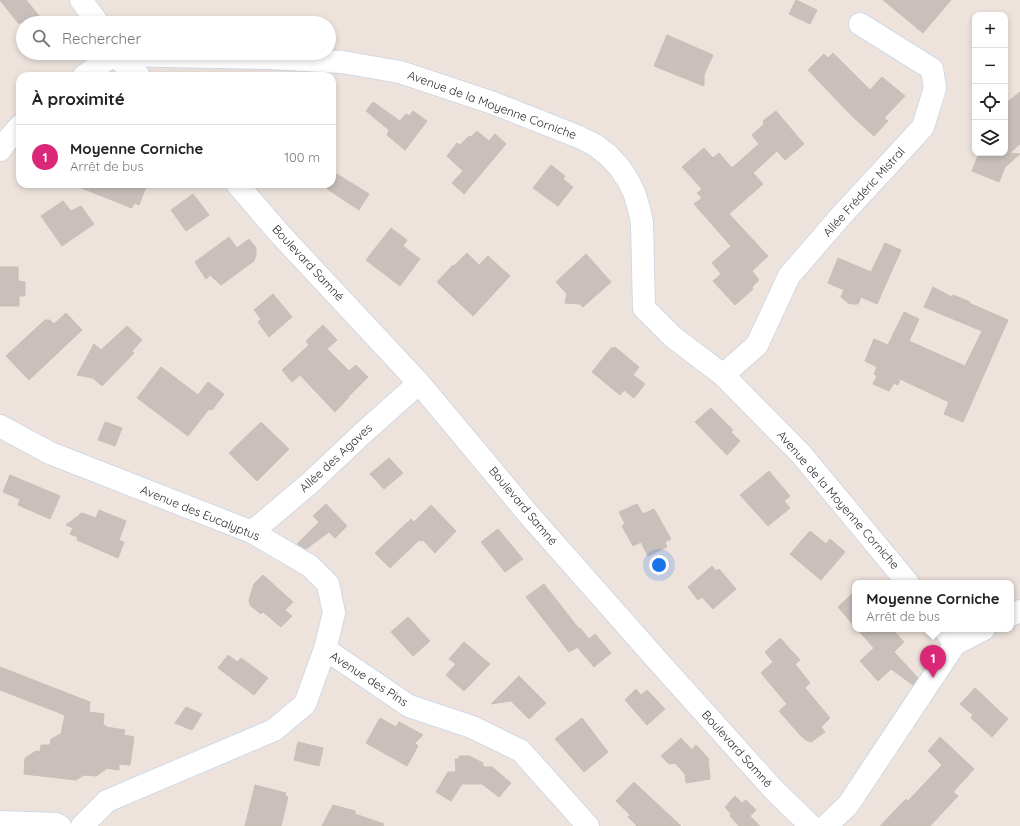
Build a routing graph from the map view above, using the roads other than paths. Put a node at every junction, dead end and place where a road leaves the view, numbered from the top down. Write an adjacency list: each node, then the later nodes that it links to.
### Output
1 (81, 0): 2 (street)
2 (93, 16)
3 (860, 24): 12 (street, Allée Frédéric Mistral)
4 (105, 60): 7 (street)
5 (120, 60): 8 (street)
6 (306, 60): 12 (street, Avenue de la Moyenne Corniche)
7 (89, 72)
8 (133, 72)
9 (16, 131): 10 (street)
10 (0, 150)
11 (240, 188): 13 (street, Boulevard Samné)
12 (723, 375): 16 (street, Avenue de la Moyenne Corniche)
13 (419, 383): 15 (street, Allée des Agaves); 24 (street, Boulevard Samné)
14 (0, 426): 15 (street, Avenue des Eucalyptus)
15 (252, 532): 19 (street, Avenue des Eucalyptus)
16 (906, 580)
17 (969, 632): 18 (street)
18 (950, 636): 25 (street)
19 (324, 649): 22 (street, Avenue des Eucalyptus); 23 (street, Avenue des Pins)
20 (0, 822): 21 (street)
21 (60, 826)
22 (82, 826)
23 (587, 826)
24 (811, 826)
25 (826, 826)

